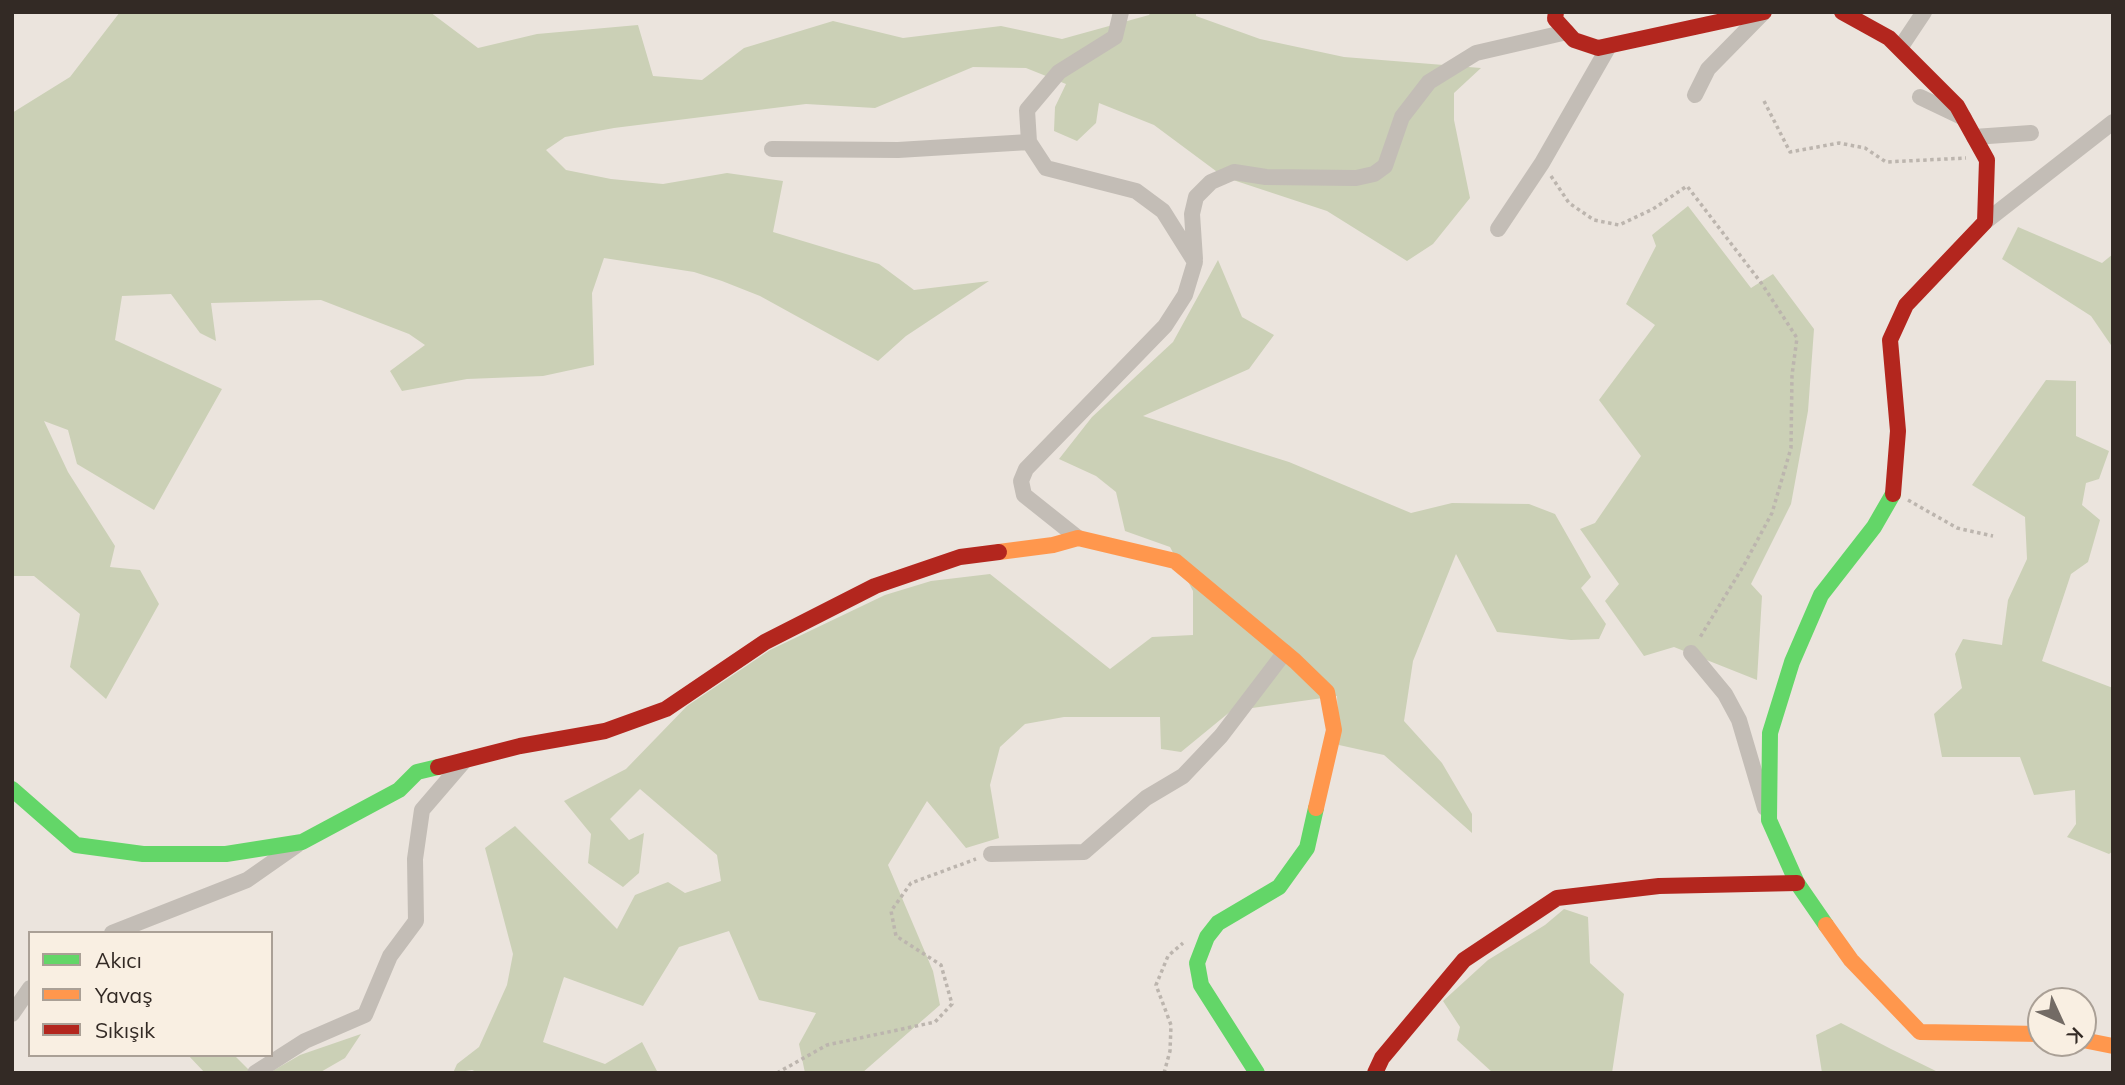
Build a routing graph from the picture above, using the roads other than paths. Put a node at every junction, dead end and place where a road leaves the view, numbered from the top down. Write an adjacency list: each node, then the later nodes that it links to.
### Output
1 (1121, 12): 15 (street)
2 (1556, 12): 6 (street)
3 (1764, 12): 7 (street); 9 (street)
4 (1842, 12): 8 (street)
5 (1924, 12): 8 (street)
6 (1567, 32): 7 (street); 19 (street)
7 (1609, 46): 18 (street)
8 (1899, 48): 11 (street)
9 (1695, 95)
10 (1920, 97): 11 (street)
11 (1964, 118): 14 (street)
12 (2110, 128): 17 (street)
13 (2031, 133): 14 (street)
14 (1974, 137): 17 (street)
15 (1029, 142): 16 (street); 19 (street)
16 (772, 149)
17 (1985, 222): 25 (street)
18 (1498, 229)
19 (1195, 262): 20 (street)
20 (1078, 538): 21 (street); 23 (street)
21 (1284, 652): 27 (street); 34 (street)
22 (1691, 653): 25 (street)
23 (465, 760): 26 (street); 33 (street)
24 (12, 789): 26 (street)
25 (1769, 820): 28 (street)
26 (302, 842): 29 (street)
27 (991, 853)
28 (1797, 883): 32 (street); 35 (street)
29 (117, 931)
30 (28, 991): 31 (street)
31 (12, 1014)
32 (2027, 1034)
33 (255, 1073)
34 (1257, 1073)
35 (1375, 1073)

